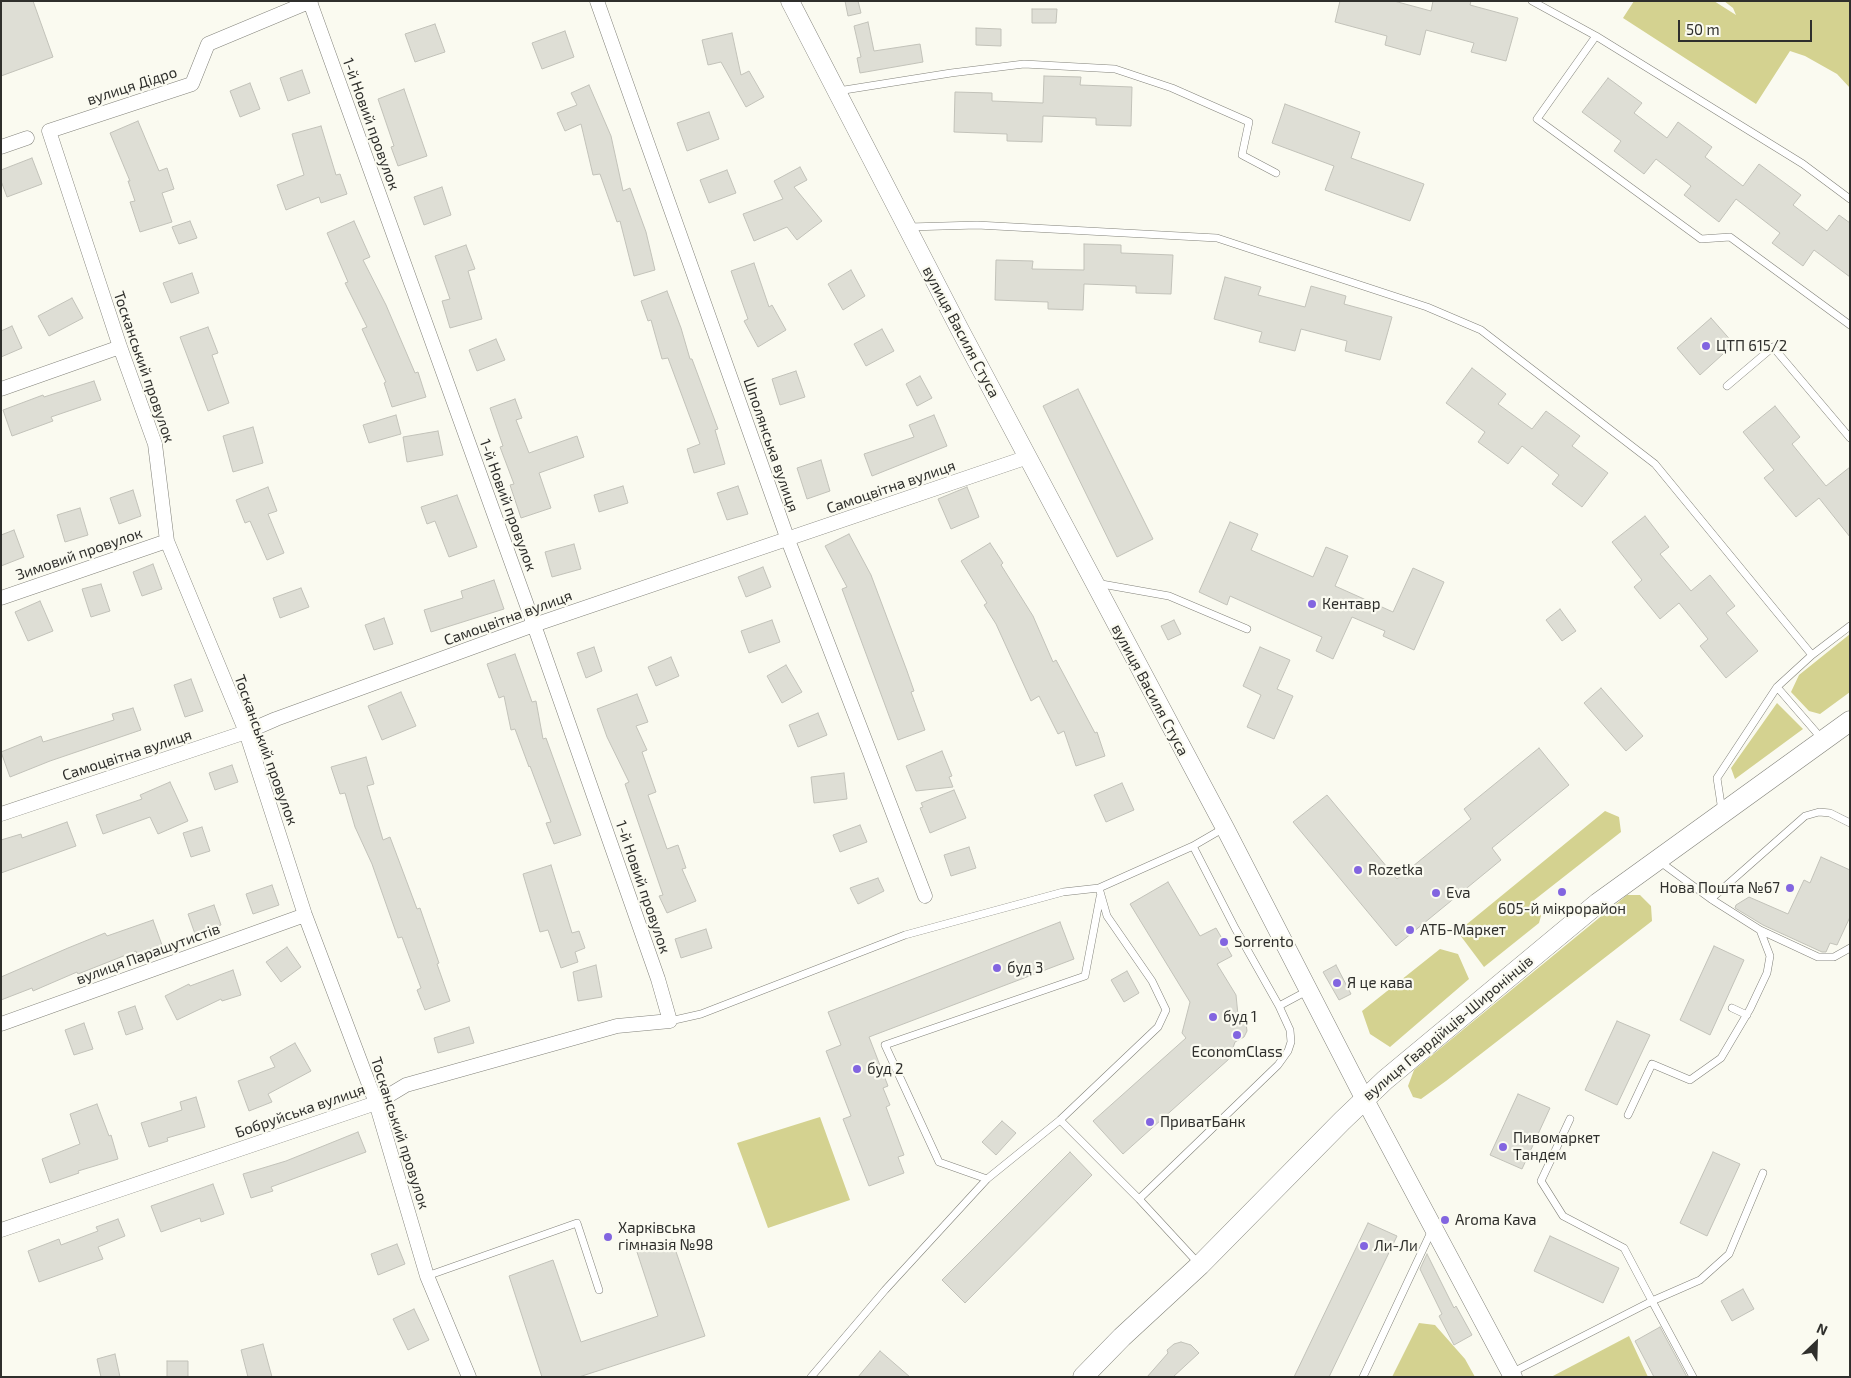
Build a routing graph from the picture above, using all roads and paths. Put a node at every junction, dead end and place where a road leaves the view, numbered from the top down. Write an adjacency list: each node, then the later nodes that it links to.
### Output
1 (597, 1): 19 (street, Шполянська вулиця)
2 (790, 1): 6 (street, вулиця Василя Стуса)
3 (1532, 1): 5 (lane)
4 (305, 2): 7 (street, вулиця Дідро); 23 (street, 1-й Новий провулок)
5 (1596, 36): 11 (lane); 13 (lane)
6 (836, 91): 10 (lane); 12 (street, вулиця Василя Стуса)
7 (49, 131): 14 (street, Тосканський провулок)
8 (27, 138): 9 (street)
9 (1, 147)
10 (1276, 173)
11 (1850, 199)
12 (906, 227): 18 (street, вулиця Василя Стуса); 26 (lane)
13 (1850, 325)
14 (120, 347): 16 (street); 20 (street, Тосканський провулок)
15 (1727, 386): 17 (lane)
16 (1, 389)
17 (1850, 438)
18 (1028, 457): 19 (street, Самоцвітна вулиця); 21 (street, вулиця Василя Стуса)
19 (788, 540): 23 (street, Самоцвітна вулиця); 38 (street, Шполянська вулиця)
20 (167, 541): 22 (street, Зимовий провулок); 29 (street, Тосканський провулок)
21 (1094, 582): 25 (lane); 34 (street, вулиця Василя Стуса)
22 (1, 598)
23 (534, 625): 29 (street, Самоцвітна вулиця); 47 (street, 1-й Новий провулок)
24 (1850, 626): 26 (lane)
25 (1247, 629)
26 (1812, 655): 27 (lane)
27 (1777, 686): 30 (lane); 31 (lane)
28 (1850, 721): 30 (main road, вулиця Гвардійців-Широнінців)
29 (246, 732): 32 (street, Самоцвітна вулиця); 40 (street, Тосканський провулок)
30 (1823, 740): 31 (main road, вулиця Гвардійців-Широнінців)
31 (1722, 813): 36 (main road, вулиця Гвардійців-Широнінців)
32 (1, 814)
33 (1850, 823): 39 (lane)
34 (1225, 828): 35 (lane); 43 (street, вулиця Василя Стуса)
35 (1193, 846): 37 (lane); 44 (lane)
36 (1658, 860): 39 (lane); 49 (main road, вулиця Гвардійців-Широнінців)
37 (1100, 891): 47 (lane); 53 (lane); 55 (lane)
38 (925, 896)
39 (1711, 899): 41 (lane)
40 (305, 914): 48 (street, вулиця Парашутистів); 50 (street, Тосканський провулок)
41 (1760, 930): 42 (lane); 46 (lane)
42 (1850, 948)
43 (1309, 989): 44 (lane); 49 (street, вулиця Василя Стуса)
44 (1279, 1006): 56 (lane)
45 (1732, 1008): 46 (lane)
46 (1747, 1015): 51 (lane)
47 (670, 1021): 50 (street, Бобруйська вулиця)
48 (1, 1024)
49 (1364, 1098): 57 (street, вулиця Василя Стуса); 59 (main road, вулиця Гвардійців-Широнінців)
50 (376, 1103): 58 (street, Бобруйська вулиця); 60 (street, Тосканський провулок)
51 (1628, 1115)
52 (1570, 1118): 62 (lane)
53 (1060, 1120): 55 (lane); 56 (lane)
54 (1763, 1173): 62 (lane)
55 (987, 1179): 65 (lane)
56 (1139, 1200): 59 (lane)
57 (1434, 1228): 63 (street, вулиця Василя Стуса); 67 (lane)
58 (1, 1230)
59 (1200, 1265): 66 (main road, вулиця Гвардійців-Широнінців)
60 (427, 1276): 61 (lane); 64 (street, Тосканський провулок)
61 (599, 1290)
62 (1652, 1301): 63 (lane); 68 (lane)
63 (1512, 1375)
64 (469, 1377)
65 (811, 1377)
66 (1083, 1377)
67 (1363, 1377)
68 (1693, 1377)

